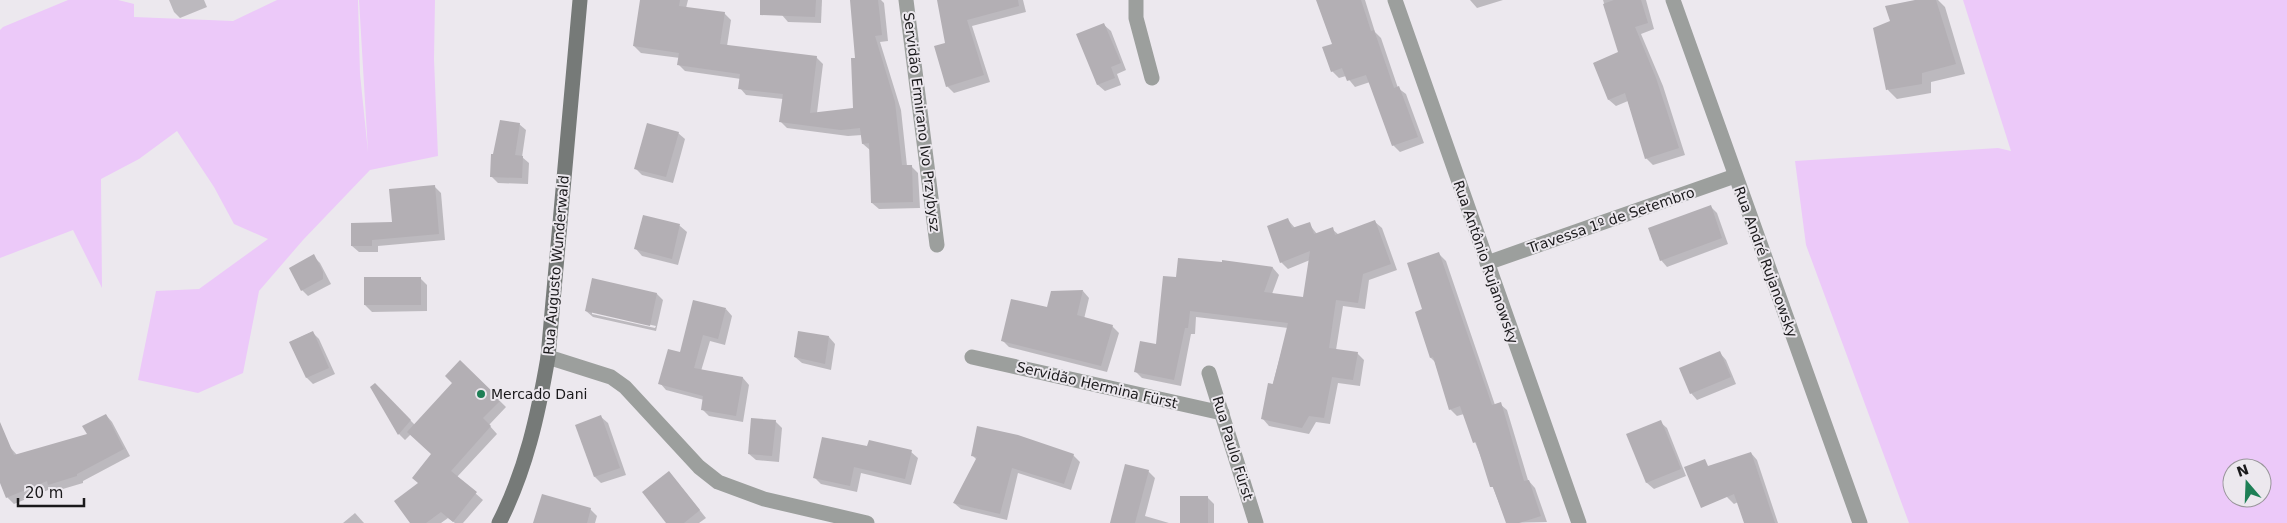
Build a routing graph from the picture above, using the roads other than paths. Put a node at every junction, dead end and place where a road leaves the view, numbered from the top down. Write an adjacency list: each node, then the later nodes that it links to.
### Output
1 (580, 0): 11 (main road, Rua Augusto Wunderwald)
2 (906, 0): 8 (street, Servidão Ermirano Ivo Przybysz)
3 (1136, 0): 6 (street)
4 (1395, 0): 9 (street, Rua Antônio Rujanowsky)
5 (1674, 0): 7 (street, Rua André Rujanowsky)
6 (1152, 78)
7 (1735, 176): 9 (street, Travessa 1º de Setembro); 18 (street, Rua André Rujanowsky)
8 (937, 245)
9 (1486, 263): 17 (street, Rua Antônio Rujanowsky)
10 (972, 356): 13 (street, Servidão Hermina Fürst)
11 (548, 357): 14 (main road, Rua Augusto Wunderwald); 15 (street)
12 (1209, 373): 13 (street, Rua Paulo Fürst)
13 (1222, 414): 16 (street, Rua Paulo Fürst)
14 (499, 523)
15 (867, 523)
16 (1256, 523)
17 (1579, 523)
18 (1860, 523)

